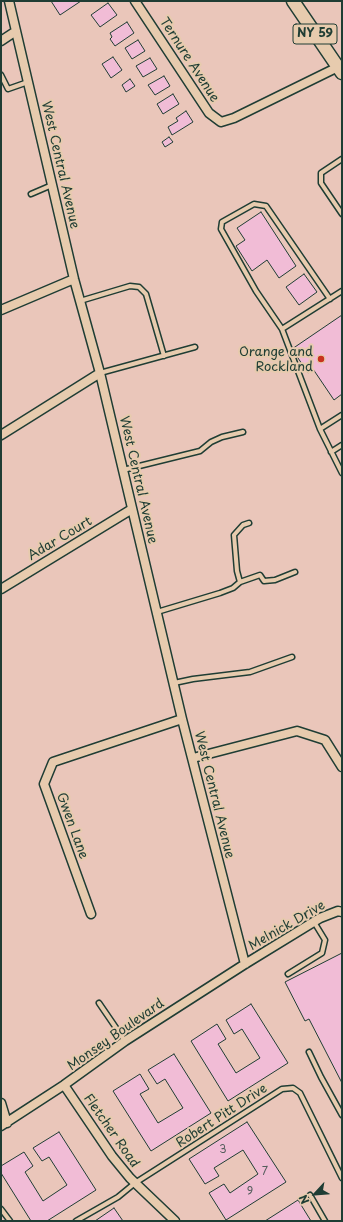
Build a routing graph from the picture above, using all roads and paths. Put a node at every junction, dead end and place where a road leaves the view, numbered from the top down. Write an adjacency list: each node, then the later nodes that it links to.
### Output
1 (9, 1): 4 (street, West Central Avenue)
2 (135, 1): 6 (street, Ternure Avenue)
3 (293, 1): 6 (main road, NY 59)
4 (16, 31): 5 (street); 8 (street, West Central Avenue)
5 (1, 41)
6 (340, 70)
7 (1, 75): 8 (lane)
8 (28, 82): 10 (street, West Central Avenue)
9 (342, 159): 12 (lane)
10 (52, 185): 11 (lane); 13 (street, West Central Avenue)
11 (31, 194)
12 (342, 214)
13 (74, 279): 16 (street, West Central Avenue); 17 (street)
14 (342, 291): 15 (lane)
15 (330, 299): 18 (lane); 18 (lane)
16 (80, 300): 20 (lane); 21 (street, West Central Avenue)
17 (1, 310)
18 (282, 329): 23 (lane)
19 (195, 347): 20 (lane)
20 (164, 356): 21 (lane)
21 (100, 373): 25 (street); 28 (street, West Central Avenue)
22 (342, 415): 23 (lane)
23 (320, 429): 27 (lane)
24 (243, 432): 28 (lane)
25 (1, 435)
26 (342, 445): 27 (lane)
27 (331, 452): 29 (lane)
28 (123, 470): 30 (street, West Central Avenue)
29 (342, 472)
30 (132, 509): 34 (street, Adar Court); 35 (street, West Central Avenue)
31 (249, 523): 33 (lane)
32 (295, 572): 33 (lane)
33 (240, 582): 35 (lane)
34 (1, 589)
35 (157, 612): 37 (street, West Central Avenue)
36 (292, 657): 37 (lane)
37 (174, 683): 38 (street, West Central Avenue)
38 (182, 719): 39 (street, West Central Avenue); 42 (street, Gwen Lane)
39 (193, 758): 40 (street); 44 (street, West Central Avenue)
40 (342, 767)
41 (342, 912): 43 (street, Melnick Drive)
42 (91, 914)
43 (314, 922): 44 (street, Melnick Drive); 45 (lane)
44 (245, 964): 47 (street, Monsey Boulevard)
45 (288, 974)
46 (100, 1003): 47 (lane)
47 (124, 1041): 49 (street, Monsey Boulevard)
48 (309, 1052): 51 (lane)
49 (64, 1085): 52 (street, Monsey Boulevard); 54 (street, Fletcher Road)
50 (1, 1103): 52 (street)
51 (342, 1115)
52 (4, 1124)
53 (342, 1178): 54 (lane, Robert Pitt Drive)
54 (135, 1183): 58 (lane, Robert Pitt Drive); 59 (street, Fletcher Road)
55 (310, 1195): 60 (lane)
56 (1, 1209): 57 (lane)
57 (10, 1221)
58 (76, 1221)
59 (175, 1221)
60 (325, 1221)

